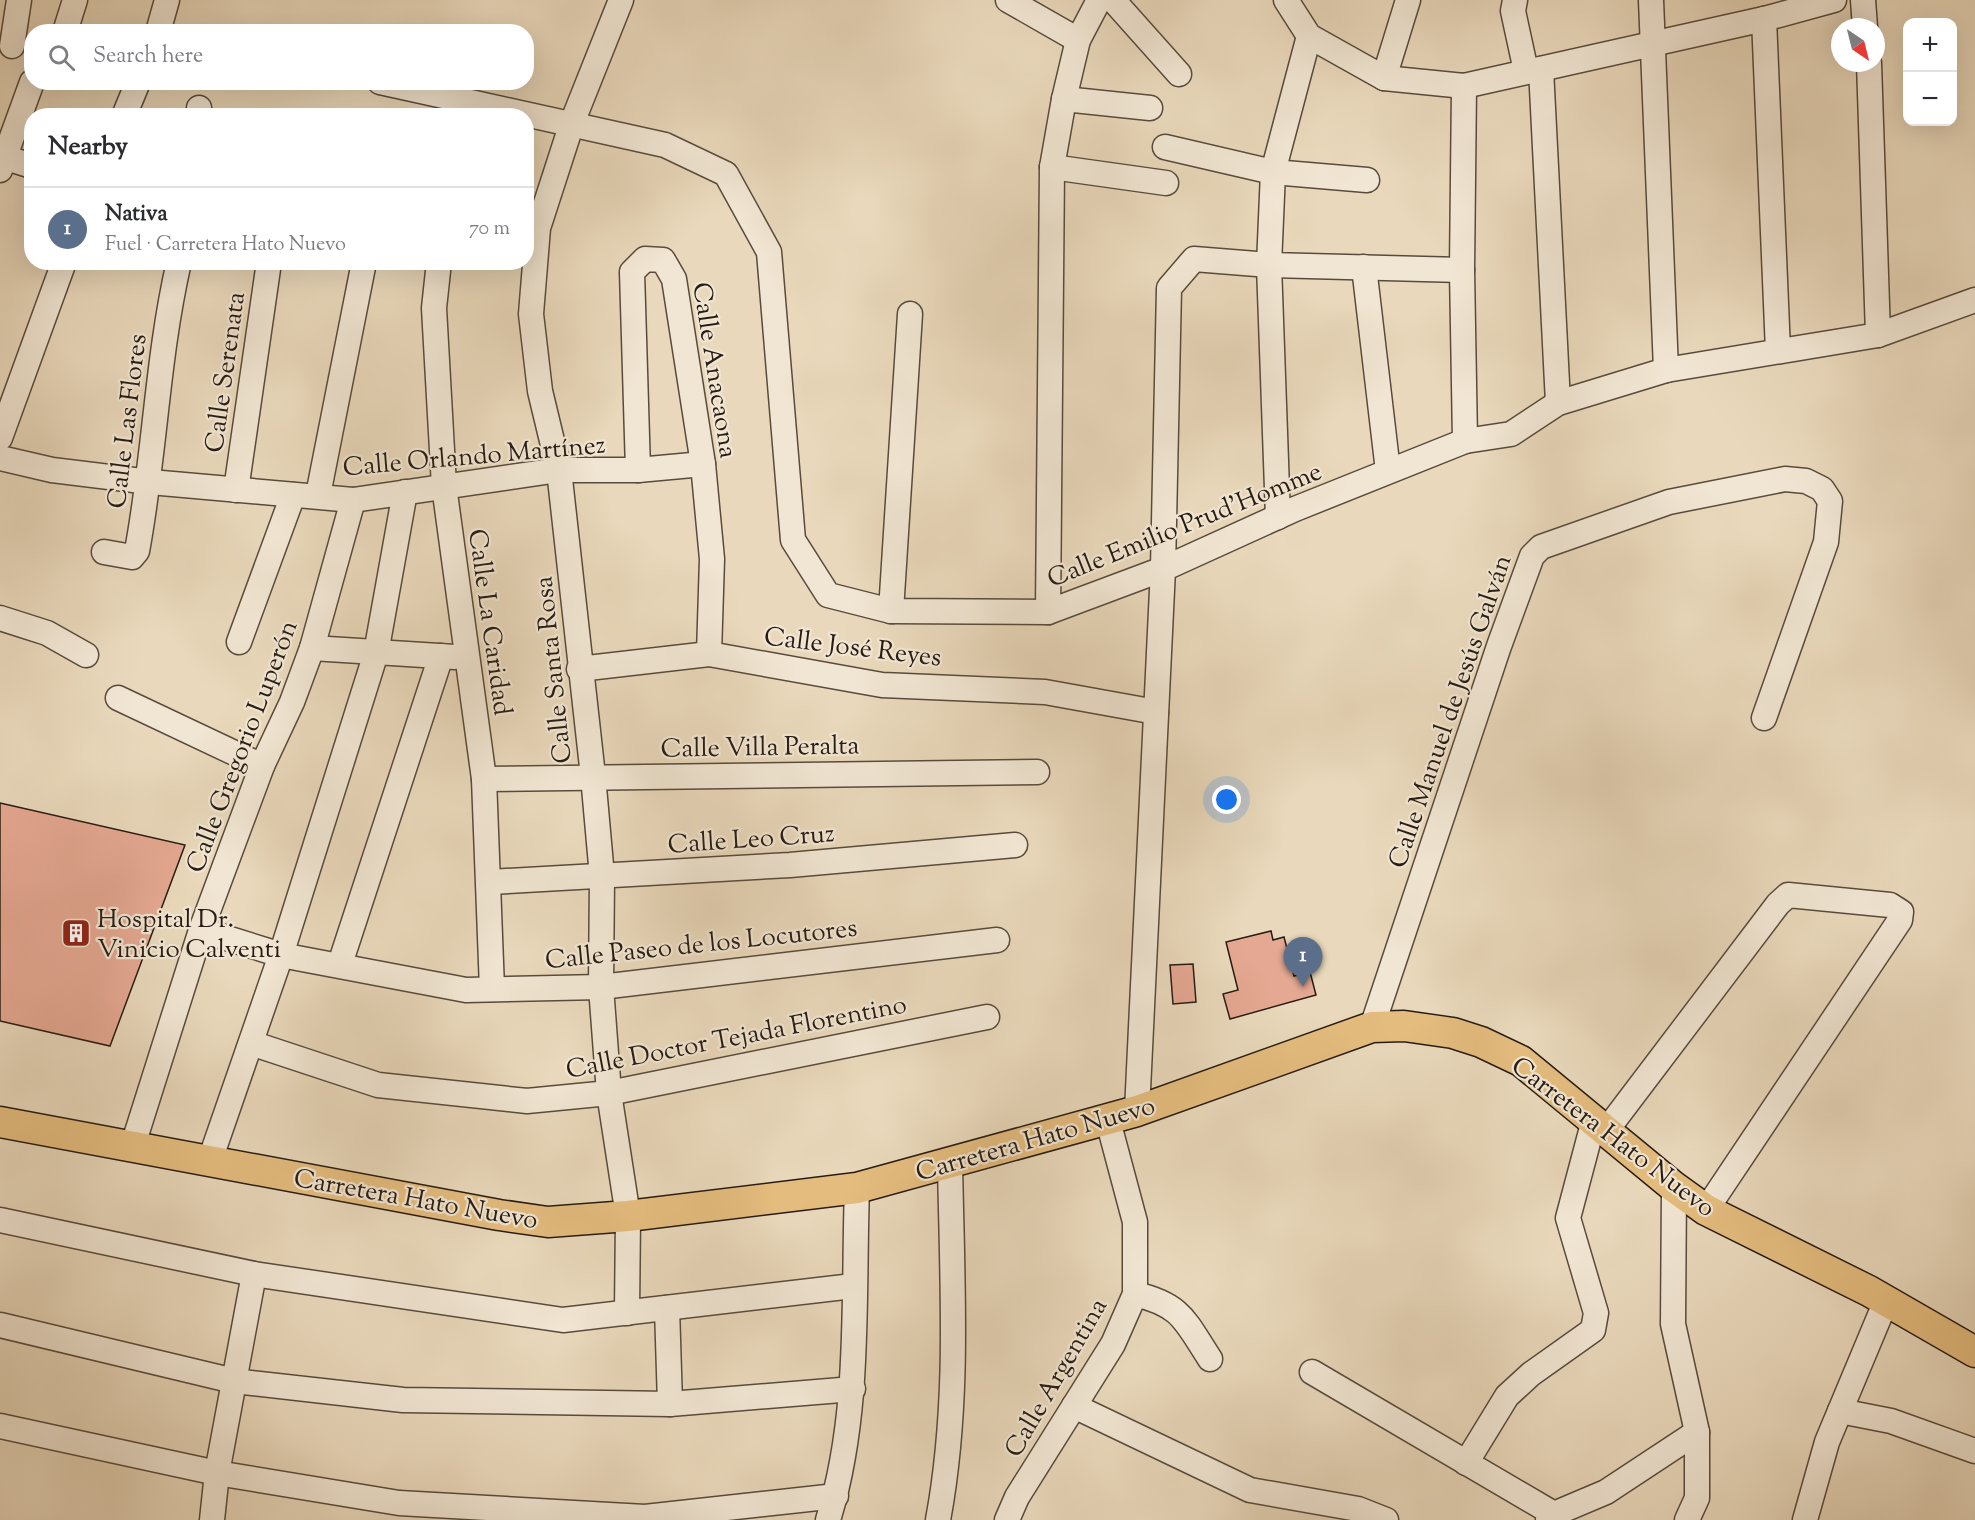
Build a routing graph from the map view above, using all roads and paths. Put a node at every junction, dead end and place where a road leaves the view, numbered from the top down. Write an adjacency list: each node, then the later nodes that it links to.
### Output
1 (19, 0): 21 (street)
2 (75, 0): 16 (street)
3 (167, 0): 17 (street)
4 (621, 0): 35 (street, Calle Santa Rosa)
5 (1008, 0): 19 (street)
6 (1099, 0): 19 (street)
7 (1113, 0): 24 (street)
8 (1286, 0): 18 (street)
9 (1408, 0): 25 (street)
10 (1515, 0): 22 (street)
11 (1652, 0): 20 (street)
12 (1834, 0): 15 (street)
13 (1863, 0): 14 (street)
14 (1864, 18)
15 (1764, 19): 20 (street); 54 (street)
16 (68, 24)
17 (160, 24)
18 (1309, 36): 25 (street); 40 (street)
19 (1078, 40): 30 (street)
20 (1655, 44): 22 (street); 55 (street)
21 (15, 46)
22 (1534, 70): 26 (street); 56 (street)
23 (1869, 72): 53 (street)
24 (1179, 74)
25 (1384, 78): 26 (street)
26 (1464, 86): 50 (street)
27 (29, 90): 37 (street)
28 (135, 90): 31 (street)
29 (408, 90): 32 (street, Calle Emilio Prud'Homme)
30 (1064, 99): 33 (street); 39 (street)
31 (127, 108)
32 (470, 108)
33 (1150, 108)
34 (534, 118): 35 (street, Calle Emilio Prud'Homme)
35 (572, 123): 61 (street, Calle Santa Rosa); 74 (street, Calle Emilio Prud'Homme)
36 (1165, 147): 40 (street)
37 (2, 161): 38 (street)
38 (24, 165)
39 (1052, 167): 42 (street); 75 (street)
40 (1273, 172): 41 (street); 43 (street)
41 (1367, 180)
42 (1166, 183)
43 (1269, 265): 44 (street); 71 (street); 73 (street)
44 (1364, 267): 50 (street); 63 (street)
45 (61, 270): 57 (street)
46 (177, 270): 64 (street, Calle Las Flores)
47 (268, 270): 66 (street, Calle Serenata)
48 (362, 270): 69 (street)
49 (438, 270): 65 (street, Calle La Caridad)
50 (1462, 270): 58 (street)
51 (1975, 300): 53 (street, Calle Emilio Prud'Homme)
52 (910, 314): 74 (street)
53 (1878, 335): 54 (street, Calle Emilio Prud'Homme)
54 (1778, 351): 55 (street, Calle Emilio Prud'Homme)
55 (1666, 370): 56 (street, Calle Emilio Prud'Homme)
56 (1558, 403): 58 (street, Calle Emilio Prud'Homme)
57 (0, 438)
58 (1465, 441): 63 (street, Calle Emilio Prud'Homme)
59 (0, 458): 64 (street, Calle Orlando Martínez)
60 (703, 464): 62 (street, Calle Orlando Martínez); 62 (street, Calle Anacaona); 80 (street, Calle Anacaona)
61 (559, 470): 62 (street, Calle Orlando Martínez); 65 (street, Calle Orlando Martínez); 84 (street, Calle Santa Rosa)
62 (638, 470)
63 (1388, 471): 71 (street, Calle Emilio Prud'Homme)
64 (150, 482): 66 (street, Calle Orlando Martínez); 72 (street, Calle Las Flores)
65 (444, 486): 67 (street, Calle Orlando Martínez); 83 (street, Calle La Caridad)
66 (236, 490): 68 (street, Calle Orlando Martínez)
67 (405, 492): 70 (street, Calle Orlando Martínez); 79 (street)
68 (293, 495): 69 (street, Calle Orlando Martínez); 77 (street)
69 (318, 495): 70 (street, Calle Orlando Martínez)
70 (353, 500): 78 (street, Calle Gregorio Luperón)
71 (1278, 517): 73 (street, Calle Emilio Prud'Homme)
72 (104, 552)
73 (1163, 569): 75 (street, Calle Emilio Prud'Homme); 86 (street)
74 (891, 611): 75 (street, Calle Emilio Prud'Homme)
75 (1048, 612)
76 (0, 618): 81 (street)
77 (240, 642)
78 (312, 648): 79 (street); 88 (street, Calle Gregorio Luperón)
79 (376, 653): 82 (street); 97 (street)
80 (709, 654): 84 (street, Calle José Reyes); 86 (street, Calle José Reyes)
81 (87, 655)
82 (441, 656): 83 (street); 98 (street)
83 (467, 658): 91 (street, Calle La Caridad)
84 (579, 669): 90 (street, Calle Santa Rosa)
85 (118, 698): 88 (street)
86 (1156, 712): 105 (street)
87 (1764, 718): 102 (street, Calle Manuel de Jesús Galván)
88 (262, 766): 95 (street, Calle Gregorio Luperón)
89 (1037, 772): 90 (street, Calle Villa Peralta)
90 (593, 776): 91 (street, Calle Villa Peralta); 93 (street, Calle Santa Rosa)
91 (484, 778): 94 (street, Calle La Caridad)
92 (1015, 845): 93 (street, Calle Leo Cruz)
93 (602, 876): 94 (street, Calle Leo Cruz); 99 (street, Calle Santa Rosa)
94 (490, 882): 100 (street, Calle La Caridad)
95 (201, 930): 97 (street, Calle Paseo de los Locutores); 109 (street, Calle Gregorio Luperón)
96 (997, 940): 99 (street, Calle Paseo de los Locutores)
97 (281, 955): 98 (street, Calle Paseo de los Locutores); 103 (street)
98 (340, 964): 100 (street, Calle Paseo de los Locutores)
99 (601, 987): 100 (street, Calle Paseo de los Locutores); 104 (street, Calle Santa Rosa)
100 (492, 989)
101 (987, 1017): 104 (street, Calle Doctor Tejada Florentino)
102 (1372, 1028): 105 (main road, Carretera Hato Nuevo); 108 (main road, Carretera Hato Nuevo)
103 (251, 1043): 104 (street, Calle Doctor Tejada Florentino); 110 (street)
104 (609, 1093): 115 (street, Calle Santa Rosa)
105 (1137, 1110): 106 (main road, Carretera Hato Nuevo)
106 (1107, 1117): 111 (main road, Carretera Hato Nuevo); 119 (street, Calle Argentina)
107 (0, 1122): 109 (main road, Carretera Hato Nuevo)
108 (1600, 1125): 112 (main road, Carretera Hato Nuevo); 114 (street); 135 (street)
109 (132, 1148): 110 (main road, Carretera Hato Nuevo)
110 (210, 1161): 115 (main road, Carretera Hato Nuevo)
111 (950, 1163): 113 (main road, Carretera Hato Nuevo); 141 (street)
112 (1674, 1187): 114 (main road, Carretera Hato Nuevo); 133 (street)
113 (857, 1188): 115 (main road, Carretera Hato Nuevo); 118 (street)
114 (1706, 1210): 120 (main road, Carretera Hato Nuevo)
115 (628, 1216): 122 (street, Calle Santa Rosa)
116 (0, 1220): 117 (street)
117 (254, 1274): 122 (street); 127 (street)
118 (853, 1286): 121 (street); 128 (street)
119 (1135, 1294): 125 (street); 130 (street, Calle Argentina)
120 (1886, 1301): 124 (main road, Carretera Hato Nuevo); 131 (street)
121 (667, 1308): 122 (street); 129 (street)
122 (627, 1313)
123 (0, 1325): 127 (street)
124 (1975, 1352)
125 (1210, 1359)
126 (1312, 1372): 135 (street)
127 (234, 1381): 129 (street); 136 (street)
128 (853, 1389): 129 (street); 137 (street)
129 (670, 1404)
130 (1074, 1406): 142 (street, Calle Argentina); 143 (street)
131 (1840, 1411): 134 (street); 145 (street)
132 (0, 1426): 136 (street)
133 (1697, 1432): 138 (street); 144 (street)
134 (1975, 1451)
135 (1466, 1463): 138 (street)
136 (217, 1473): 137 (street); 139 (street)
137 (836, 1496): 140 (street)
138 (1551, 1517)
139 (212, 1520)
140 (828, 1520)
141 (938, 1520)
142 (1007, 1520)
143 (1386, 1520)
144 (1687, 1520)
145 (1805, 1520)

